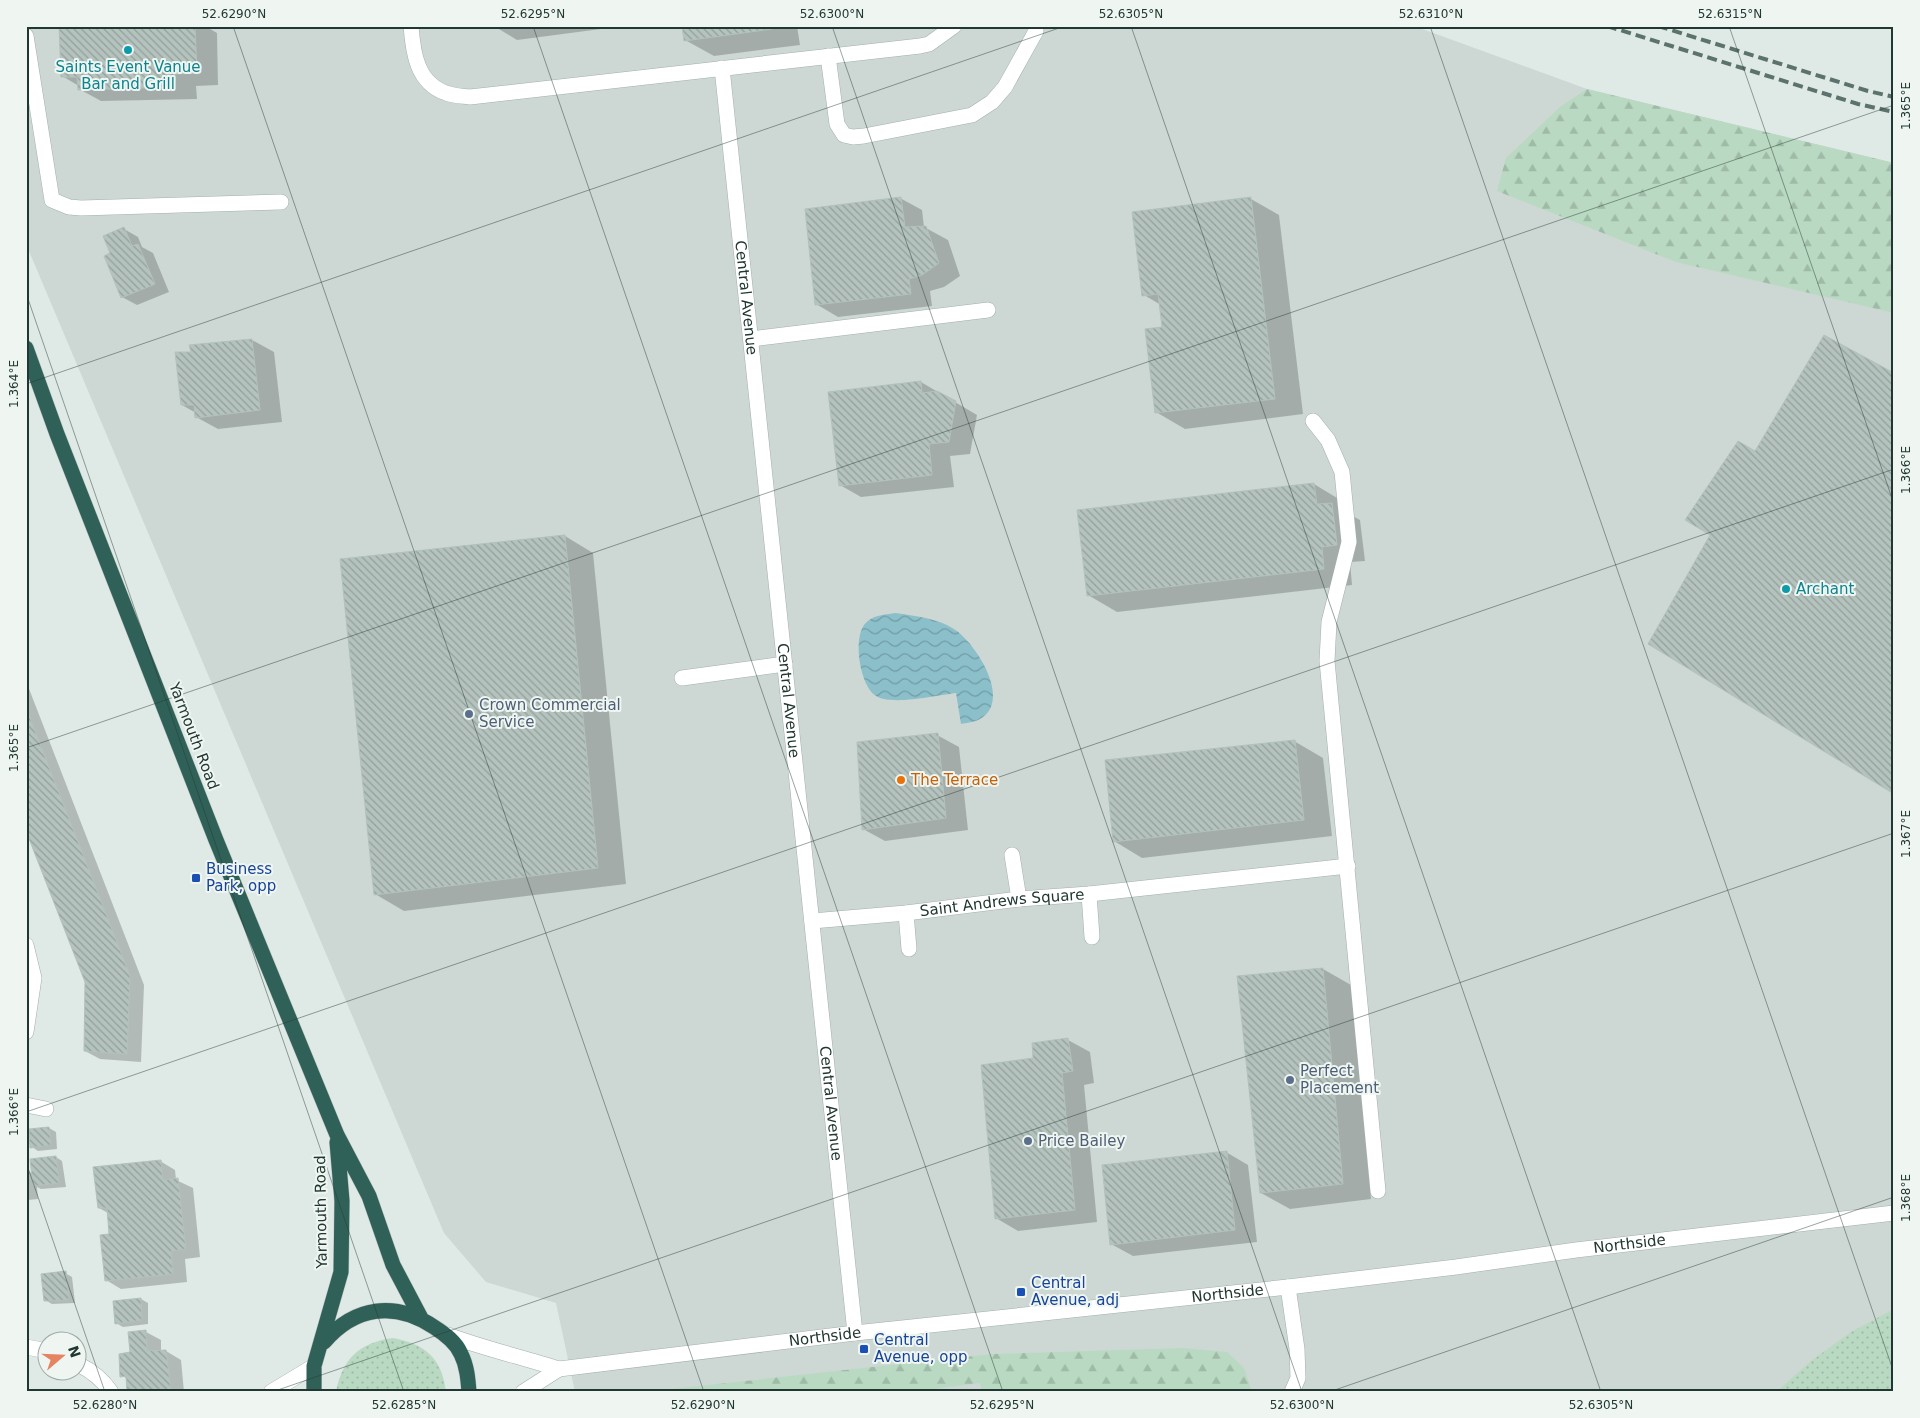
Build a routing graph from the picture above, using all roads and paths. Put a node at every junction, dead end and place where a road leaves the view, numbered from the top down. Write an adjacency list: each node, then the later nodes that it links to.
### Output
1 (411, 26): 6 (street)
2 (954, 26): 5 (street)
3 (1036, 30): 5 (street)
4 (26, 36): 7 (street)
5 (828, 56): 6 (street)
6 (722, 68): 9 (street, Central Avenue)
7 (281, 202)
8 (988, 310): 9 (street)
9 (751, 340): 12 (street, Central Avenue)
10 (26, 348): 26 (highway, Yarmouth Road)
11 (1313, 421): 15 (street)
12 (785, 664): 13 (street); 19 (street, Central Avenue)
13 (682, 678)
14 (1012, 855): 17 (street)
15 (1348, 866): 16 (street, Saint Andrews Square); 27 (street)
16 (1089, 894): 17 (street, Saint Andrews Square); 20 (street)
17 (1019, 898): 18 (street, Saint Andrews Square)
18 (906, 913): 19 (street, Saint Andrews Square); 22 (street)
19 (812, 921): 31 (street, Central Avenue)
20 (1092, 937)
21 (26, 945): 23 (street)
22 (909, 949)
23 (26, 1032)
24 (26, 1104): 25 (street)
25 (46, 1109)
26 (336, 1135): 30 (highway, Yarmouth Road); 33 (highway, Yarmouth Road)
27 (1378, 1191)
28 (1894, 1213): 29 (street, Northside)
29 (1288, 1287): 31 (street, Northside); 42 (street)
30 (421, 1318): 32 (highway, Yarmouth Road); 33 (highway, Yarmouth Road)
31 (855, 1333): 35 (street, Northside)
32 (448, 1336): 35 (street, Northside); 40 (highway, Yarmouth Road)
33 (321, 1345): 34 (highway, Yarmouth Road)
34 (314, 1366): 38 (street); 39 (highway, Yarmouth Road)
35 (559, 1369): 41 (street, Northside)
36 (88, 1371): 37 (street)
37 (111, 1392)
38 (271, 1392)
39 (314, 1392)
40 (469, 1392)
41 (523, 1392)
42 (1292, 1392)

